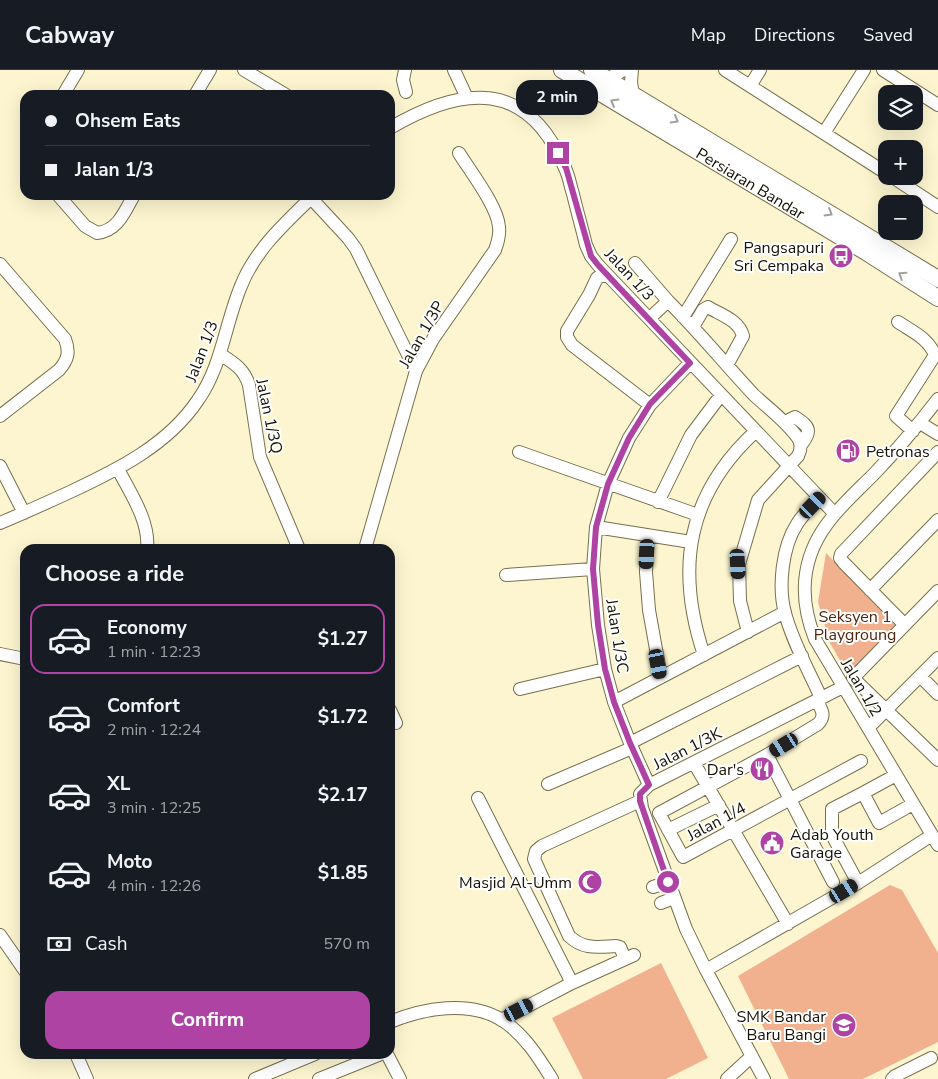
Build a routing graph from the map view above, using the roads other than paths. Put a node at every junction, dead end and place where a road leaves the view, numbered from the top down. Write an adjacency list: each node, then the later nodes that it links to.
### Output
1 (78, 70): 16 (street)
2 (210, 70): 17 (street)
3 (244, 70): 18 (street)
4 (406, 70): 19 (street)
5 (454, 70): 21 (street)
6 (562, 70): 38 (main road, Persiaran Bandar, one-way to 6)
7 (592, 70): 14 (main road, Persiaran Bandar)
8 (624, 70): 14 (street)
9 (632, 70): 20 (street)
10 (725, 70): 15 (street)
11 (760, 70): 15 (street)
12 (864, 70): 24 (street)
13 (883, 70): 22 (street)
14 (606, 79): 20 (main road, Persiaran Bandar)
15 (750, 86): 24 (street)
16 (66, 90)
17 (198, 90)
18 (278, 90)
19 (406, 92)
20 (633, 95): 37 (main road, Persiaran Bandar, one-way to 37)
21 (467, 98): 23 (street, Jalan 1/3); 36 (street, Jalan 1/3)
22 (938, 105)
23 (395, 125)
24 (824, 133): 26 (street)
25 (459, 153): 47 (street, Jalan 1/3P)
26 (878, 168)
27 (905, 185): 32 (street)
28 (62, 200): 29 (street)
29 (131, 200)
30 (308, 200): 44 (street, Jalan 1/3)
31 (315, 200): 47 (street)
32 (938, 206)
33 (731, 239): 40 (street)
34 (635, 263): 39 (street)
35 (0, 264): 51 (street)
36 (606, 274): 41 (street, Jalan 1/3); 50 (street)
37 (938, 279)
38 (938, 298)
39 (668, 301): 40 (street); 41 (street)
40 (683, 316): 43 (street)
41 (650, 318): 45 (street, Jalan 1/3)
42 (898, 322): 52 (street)
43 (693, 326): 46 (street); 46 (street)
44 (220, 354): 59 (street, Jalan 1/3); 72 (street, Jalan 1/3Q)
45 (690, 363): 48 (street, Jalan 1/3); 50 (street, Jalan 1/3C)
46 (727, 364): 58 (street)
47 (416, 371): 73 (street, Jalan 1/3P)
48 (721, 395): 53 (street, Jalan 1/3); 62 (street)
49 (938, 399): 52 (street, Jalan 1/2)
50 (650, 404): 60 (street, Jalan 1/3C)
51 (0, 416)
52 (917, 427): 54 (street); 64 (street, Jalan 1/2)
53 (756, 431): 58 (street, Jalan 1/3); 65 (street)
54 (938, 434)
55 (519, 452): 60 (street)
56 (938, 452): 76 (street)
57 (0, 466): 63 (street)
58 (790, 466): 61 (street, Jalan 1/3); 80 (street)
59 (118, 469): 63 (street, Jalan 1/3); 71 (street)
60 (608, 484): 62 (street); 68 (street, Jalan 1/3C)
61 (820, 498): 64 (street, Jalan 1/3); 78 (street)
62 (658, 502): 65 (street)
63 (24, 513): 67 (street, Jalan 1/3)
64 (835, 514): 89 (street, Jalan 1/2)
65 (698, 515): 70 (street)
66 (938, 520): 76 (street)
67 (0, 523)
68 (596, 527): 69 (street); 74 (street, Jalan 1/3C)
69 (648, 536): 70 (street); 88 (street)
70 (691, 542): 82 (street)
71 (147, 544)
72 (297, 544)
73 (366, 544)
74 (593, 569): 75 (street); 86 (street, Jalan 1/3C)
75 (506, 574)
76 (870, 590): 79 (street)
77 (938, 591): 79 (street)
78 (785, 612): 80 (street); 83 (street)
79 (905, 625): 94 (street)
80 (748, 632): 82 (street)
81 (0, 654): 84 (street)
82 (704, 655): 88 (street)
83 (802, 656): 92 (street); 96 (street)
84 (20, 658)
85 (938, 658): 87 (street)
86 (605, 669): 90 (street); 93 (street, Jalan 1/3C)
87 (920, 676): 91 (street); 94 (street)
88 (661, 678): 93 (street)
89 (843, 686): 92 (street, Jalan 1/3K); 95 (street, Jalan 1/2)
90 (520, 689)
91 (938, 694)
92 (819, 699): 97 (street, Jalan 1/4); 100 (street, Jalan 1/3K)
93 (614, 702): 96 (street, Jalan 1/3C)
94 (886, 710): 95 (street); 98 (street)
95 (868, 728): 101 (street, Jalan 1/2)
96 (631, 746): 102 (street); 103 (street, Jalan 1/3C)
97 (767, 755): 104 (street, Jalan 1/4); 107 (street)
98 (938, 760)
99 (862, 761): 107 (street, Jalan 1/4)
100 (694, 763): 103 (street, Jalan 1/3K); 104 (street)
101 (896, 776): 105 (street); 109 (street, Jalan 1/2)
102 (548, 784)
103 (649, 785): 108 (street, Jalan 1/3K)
104 (708, 786): 110 (street); 111 (street, Jalan 1/4)
105 (863, 794): 109 (street); 116 (street)
106 (478, 798): 124 (street)
107 (790, 800): 112 (street, Jalan 1/4); 115 (street)
108 (640, 801): 114 (street); 124 (street)
109 (913, 804): 113 (street, Jalan 1/2)
110 (719, 805): 111 (street); 112 (street)
111 (668, 830): 112 (street, Jalan 1/4)
112 (733, 830): 120 (street)
113 (936, 839): 116 (street)
114 (668, 882): 117 (street); 118 (street)
115 (833, 882)
116 (858, 883): 120 (street)
117 (653, 887)
118 (674, 898): 119 (street); 123 (street)
119 (662, 903)
120 (788, 924): 123 (street)
121 (0, 935): 122 (street)
122 (20, 964)
123 (706, 970): 127 (street)
124 (572, 983): 126 (street)
125 (395, 1020): 126 (street)
126 (501, 1020): 137 (street)
127 (752, 1056): 138 (street); 139 (street)
128 (931, 1058): 140 (street)
129 (78, 1059): 133 (street)
130 (303, 1059): 134 (street)
131 (369, 1059): 135 (street)
132 (390, 1059): 136 (street)
133 (87, 1079)
134 (255, 1079)
135 (319, 1079)
136 (400, 1079)
137 (552, 1079)
138 (726, 1079)
139 (764, 1079)
140 (892, 1079)

